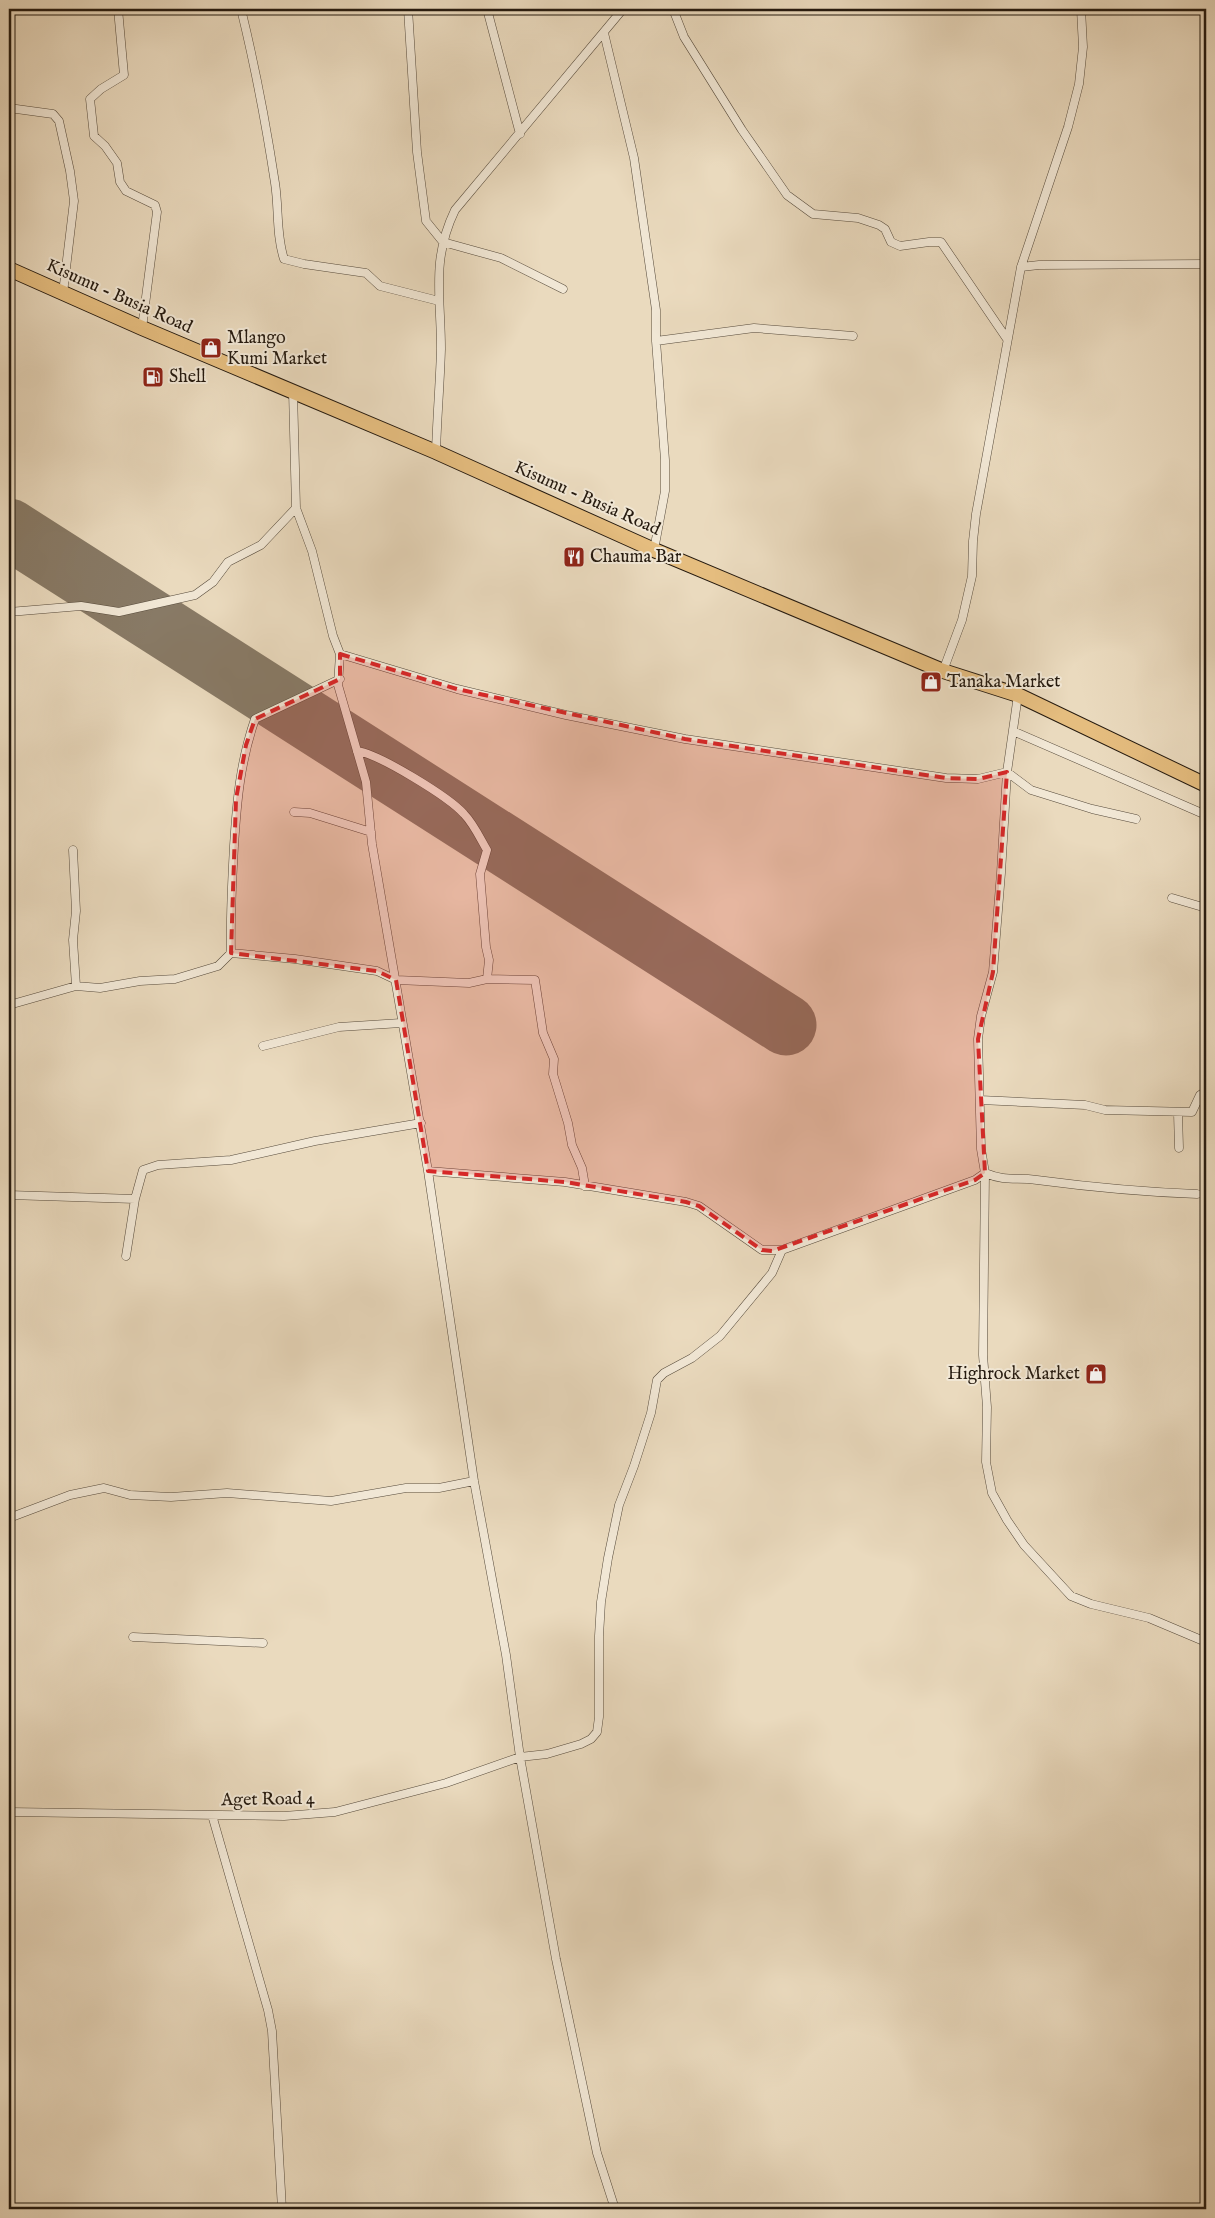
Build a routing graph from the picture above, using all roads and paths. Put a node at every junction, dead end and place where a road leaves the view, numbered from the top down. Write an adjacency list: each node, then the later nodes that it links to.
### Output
1 (118, 9): 18 (street)
2 (241, 9): 17 (street)
3 (408, 9): 11 (street)
4 (488, 9): 10 (street)
5 (623, 9): 8 (street)
6 (673, 9): 20 (street)
7 (1081, 9): 13 (street)
8 (604, 33): 10 (street); 21 (street)
9 (9, 108): 16 (street)
10 (520, 134): 11 (street)
11 (443, 242): 15 (street); 17 (street)
12 (1206, 264): 13 (street)
13 (1021, 267): 20 (street)
14 (9, 269): 16 (highway, Kisumu - Busia Road)
15 (563, 289)
16 (63, 293): 18 (highway, Kisumu - Busia Road)
17 (439, 301): 23 (street)
18 (142, 328): 22 (highway, Kisumu - Busia Road)
19 (853, 336): 21 (street)
20 (1007, 339): 28 (street)
21 (656, 341): 25 (street)
22 (293, 391): 23 (highway, Kisumu - Busia Road); 24 (street)
23 (436, 452): 25 (highway, Kisumu - Busia Road)
24 (296, 508): 26 (street); 27 (street)
25 (654, 550): 28 (highway, Kisumu - Busia Road)
26 (9, 612)
27 (340, 654): 29 (street); 33 (street)
28 (943, 671): 30 (highway, Kisumu - Busia Road)
29 (340, 679): 32 (street); 42 (street)
30 (1018, 695): 31 (street); 34 (highway, Kisumu - Busia Road)
31 (1013, 731): 33 (street); 36 (street)
32 (357, 751): 38 (street); 43 (street)
33 (1007, 772): 37 (street); 50 (street)
34 (1206, 785)
35 (294, 812): 38 (street)
36 (1206, 815)
37 (1136, 819)
38 (371, 832): 44 (street)
39 (73, 850): 45 (street)
40 (1172, 898): 41 (street)
41 (1206, 908)
42 (231, 953): 44 (street); 45 (street)
43 (487, 979): 44 (street); 56 (street)
44 (396, 980): 47 (street)
45 (76, 986): 46 (street)
46 (9, 1005)
47 (401, 1023): 48 (street); 52 (street)
48 (263, 1046)
49 (1206, 1091): 51 (street)
50 (980, 1100): 51 (street); 55 (street)
51 (1178, 1113): 53 (street)
52 (420, 1123): 54 (street); 59 (street)
53 (1179, 1148)
54 (428, 1171): 56 (street); 62 (street)
55 (985, 1173): 57 (street); 60 (street); 65 (street)
56 (585, 1186): 60 (street)
57 (1197, 1194)
58 (9, 1195): 59 (street)
59 (136, 1199): 61 (street)
60 (782, 1250): 67 (street, Aget Road 4)
61 (126, 1256)
62 (474, 1481): 63 (street); 67 (street)
63 (9, 1518)
64 (133, 1637): 66 (street)
65 (1206, 1642)
66 (263, 1643)
67 (520, 1757): 69 (street, Aget Road 4); 71 (street)
68 (9, 1812): 69 (street, Aget Road 4)
69 (212, 1815): 70 (street)
70 (282, 2209)
71 (615, 2209)

